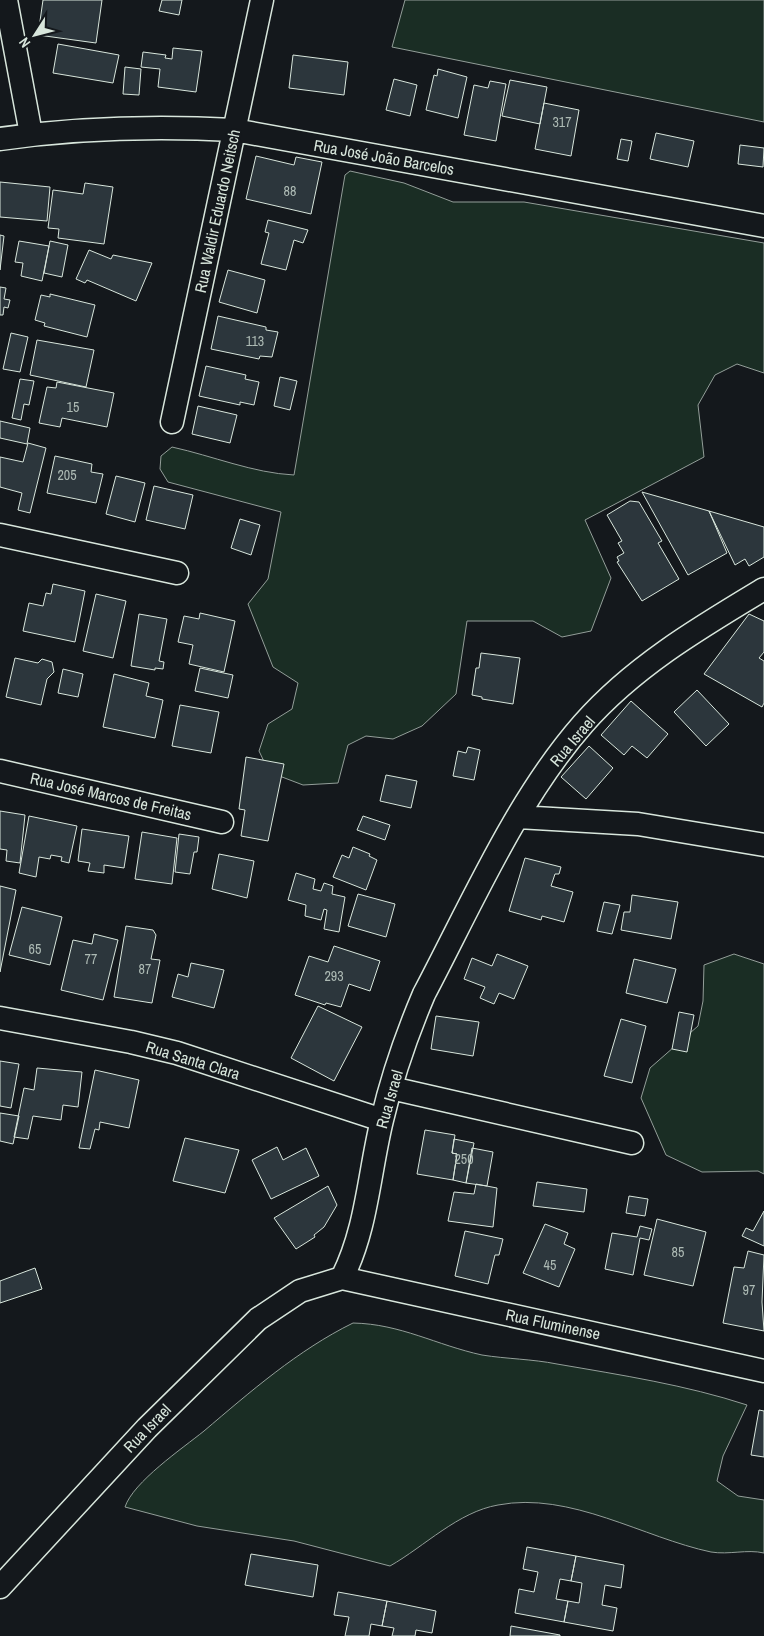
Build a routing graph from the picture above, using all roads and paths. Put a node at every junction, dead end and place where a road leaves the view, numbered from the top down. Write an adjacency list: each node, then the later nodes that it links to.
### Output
1 (6, 0): 4 (street)
2 (262, 0): 3 (street, Rua Waldir Eduardo Neitsch)
3 (234, 130): 4 (street, Rua José João Barcelos); 6 (street, Rua José João Barcelos); 7 (street, Rua Waldir Eduardo Neitsch)
4 (31, 134): 5 (street, Rua José João Barcelos)
5 (0, 139)
6 (764, 226)
7 (172, 422)
8 (0, 535): 9 (street)
9 (177, 573)
10 (764, 589): 12 (street, Rua Israel)
11 (0, 771): 13 (street, Rua José Marcos de Freitas)
12 (518, 816): 14 (street); 16 (street, Rua Israel)
13 (222, 822)
14 (764, 845)
15 (0, 1018): 17 (street, Rua Santa Clara)
16 (391, 1088): 17 (street, Rua Israel); 18 (street)
17 (382, 1120): 19 (street, Rua Israel)
18 (632, 1143)
19 (342, 1278): 20 (street, Rua Fluminense); 21 (street, Rua Israel)
20 (764, 1371)
21 (0, 1587)

